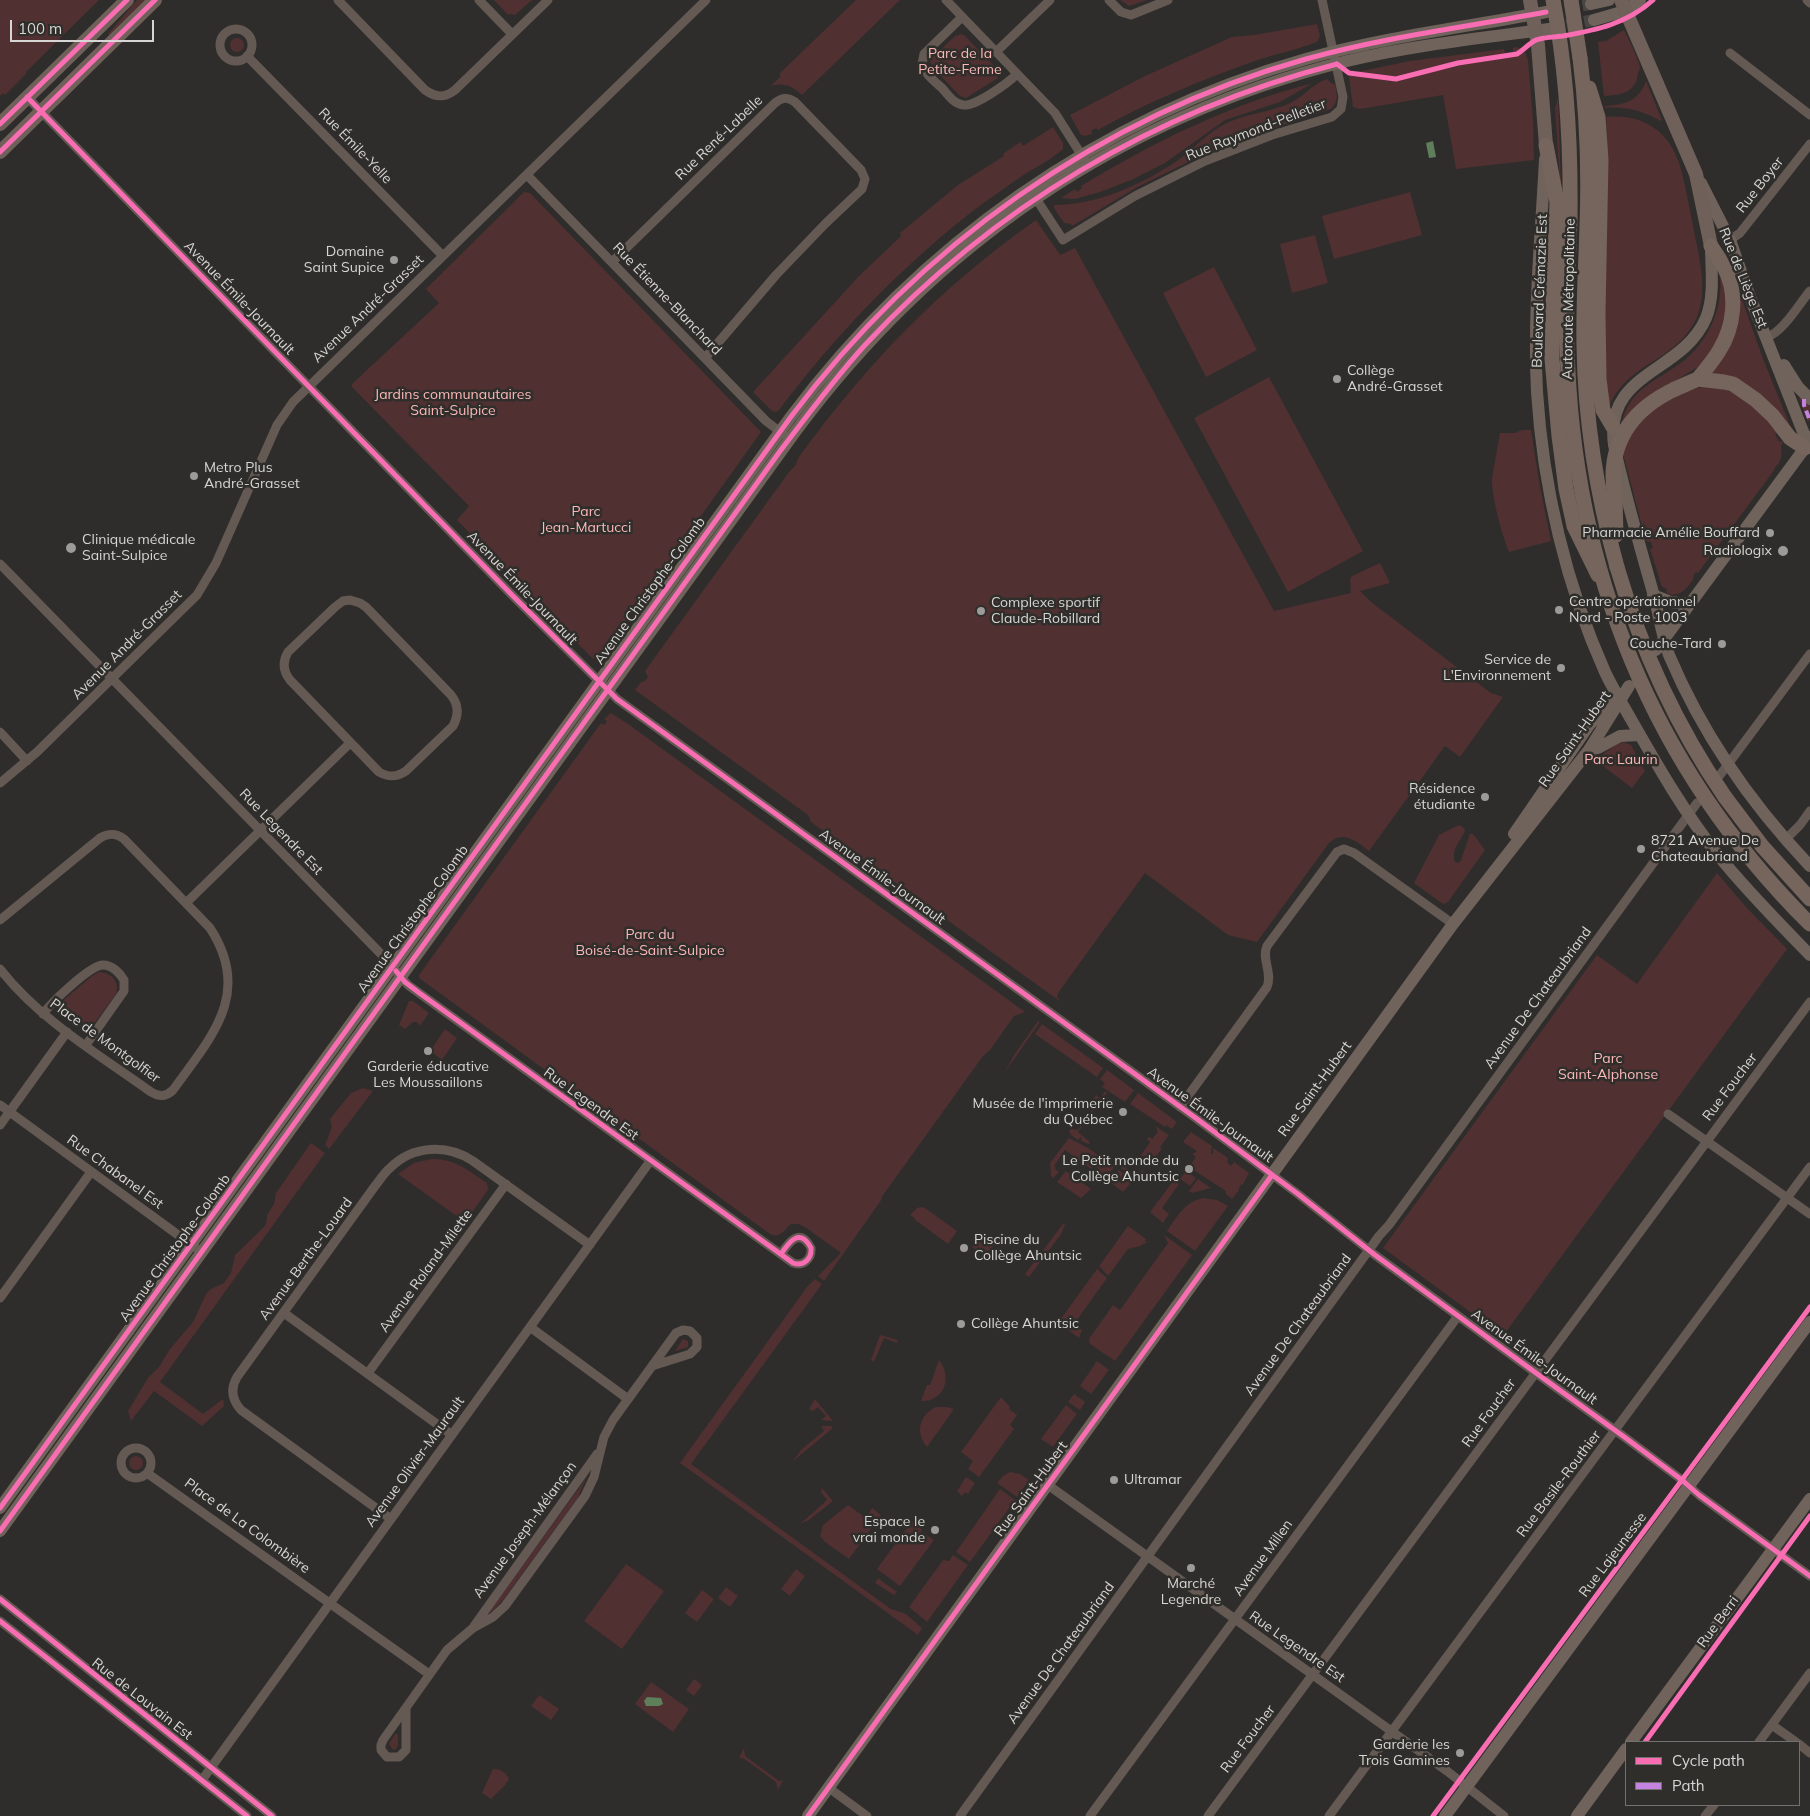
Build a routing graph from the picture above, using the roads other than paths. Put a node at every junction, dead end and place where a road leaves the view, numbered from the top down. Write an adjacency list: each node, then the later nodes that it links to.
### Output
1 (126, 0): 31 (main road)
2 (155, 0): 32 (main road)
3 (338, 0): 24 (street)
4 (480, 0): 24 (street)
5 (548, 0): 24 (street)
6 (706, 0): 40 (street, Avenue André-Grasset)
7 (946, 0): 21 (street)
8 (1050, 0): 25 (street)
9 (1109, 0): 10 (street)
10 (1168, 0)
11 (1322, 0): 28 (street, Rue Raymond-Pelletier)
12 (1530, 0): 20 (main road, Boulevard Crémazie Est)
13 (1571, 0): 29 (highway, Autoroute Métropolitaine, bridge)
14 (1609, 0): 18 (main road)
15 (1640, 0): 19 (main road)
16 (1806, 0): 17 (street)
17 (1810, 3)
18 (1591, 4)
19 (1623, 5): 22 (main road); 39 (main road, Rue de Liège Est)
20 (1544, 9): 23 (main road, Boulevard Crémazie Est); 28 (main road, Avenue Christophe-Colomb); 57 (highway, Autoroute Métropolitaine, bridge)
21 (962, 17): 25 (street); 30 (street)
22 (1594, 20)
23 (1543, 30): 28 (main road, Avenue Christophe-Colomb); 35 (main road, Boulevard Crémazie Est)
24 (512, 34)
25 (996, 52): 30 (street)
26 (1730, 53): 33 (street)
27 (247, 56): 44 (street, Rue Émile-Yelle)
28 (1336, 58): 38 (main road, Avenue Christophe-Colomb); 41 (street, Rue Raymond-Pelletier)
29 (1580, 58): 52 (highway); 56 (highway, Autoroute Métropolitaine)
30 (1017, 74): 38 (street)
31 (28, 97): 32 (street, Avenue Émile-Journault); 34 (main road)
32 (41, 111): 37 (main road); 50 (street, Avenue Émile-Journault)
33 (1810, 115)
34 (0, 124)
35 (1546, 144): 57 (highway, bridge); 65 (main road, Boulevard Crémazie Est)
36 (1810, 144): 42 (street, Rue Boyer)
37 (0, 152)
38 (1084, 160): 41 (main road, Avenue Christophe-Colomb)
39 (1696, 174): 42 (main road, Rue de Liège Est); 43 (main road)
40 (527, 175): 44 (street, Avenue André-Grasset); 45 (street, Rue Étienne-Blanchard)
41 (1032, 193): 53 (main road, Avenue Christophe-Colomb)
42 (1730, 240): 47 (main road, Rue de Liège Est)
43 (1711, 246): 49 (highway); 52 (main road)
44 (442, 256): 50 (street, Avenue André-Grasset)
45 (612, 262): 48 (street, Rue Étienne-Blanchard); 48 (street, Rue René-Labelle)
46 (1810, 291): 47 (street)
47 (1767, 337): 51 (main road); 54 (main road, Rue de Liège Est)
48 (706, 358): 53 (street, Rue Étienne-Blanchard)
49 (1698, 379): 54 (highway); 56 (highway, bridge)
50 (309, 386): 63 (street, Avenue André-Grasset); 64 (street, Avenue Émile-Journault)
51 (1810, 399)
52 (1613, 427): 58 (main road)
53 (785, 436): 64 (main road, Avenue Christophe-Colomb)
54 (1809, 445): 59 (main road)
55 (0, 564): 63 (street, Rue Legendre Est)
56 (1617, 567): 80 (highway, Autoroute Métropolitaine, bridge)
57 (1607, 593): 84 (highway, Autoroute Métropolitaine, bridge)
58 (1653, 595): 59 (main road); 60 (main road)
59 (1689, 604): 60 (main road)
60 (1664, 638): 61 (main road); 71 (main road)
61 (1656, 650)
62 (1810, 654): 71 (street)
63 (112, 679): 70 (street, Avenue André-Grasset); 77 (street, Rue Legendre Est)
64 (603, 686): 87 (main road, Avenue Christophe-Colomb); 93 (street, Avenue Émile-Journault)
65 (1619, 698): 67 (main road, Boulevard Crémazie Est); 69 (main road, Rue Saint-Hubert); 83 (main road, Rue Saint-Hubert)
66 (0, 732): 70 (street)
67 (1639, 734): 69 (main road); 76 (main road, Boulevard Crémazie Est)
68 (350, 743): 68 (street); 77 (street)
69 (1589, 750): 83 (main road, Rue Saint-Hubert)
70 (27, 761): 73 (street, Avenue André-Grasset)
71 (1729, 764): 72 (street); 78 (main road)
72 (1720, 775)
73 (0, 783)
74 (1697, 803): 76 (street, Avenue De Chateaubriand)
75 (1810, 811): 78 (street)
76 (1689, 815): 85 (main road, Boulevard Crémazie Est); 107 (street, Avenue De Chateaubriand)
77 (260, 830): 81 (street); 87 (street, Rue Legendre Est)
78 (1786, 839): 79 (main road)
79 (1810, 866)
80 (1810, 899)
81 (186, 903): 82 (street, Place de Montgolfier); 91 (street, Place de Montgolfier)
82 (0, 920)
83 (1457, 920): 93 (street); 101 (main road, Rue Saint-Hubert)
84 (1810, 924)
85 (1810, 955)
86 (0, 969): 89 (street, Place de Montgolfier)
87 (396, 972): 98 (street, Rue Legendre Est); 106 (main road, Avenue Christophe-Colomb)
88 (1810, 1002): 97 (street, Rue Foucher)
89 (43, 1014): 90 (street, Place de Montgolfier); 91 (street)
90 (67, 1032): 91 (street, Place de Montgolfier); 94 (street)
91 (86, 1045)
92 (0, 1105): 94 (street, Rue Chabanel Est)
93 (1180, 1107): 101 (street, Avenue Émile-Journault)
94 (9, 1112): 96 (street); 100 (street, Rue Chabanel Est)
95 (1668, 1114): 97 (street)
96 (0, 1125)
97 (1707, 1141): 103 (street); 116 (street, Rue Foucher)
98 (651, 1160): 105 (street, Avenue Olivier-Maurault); 108 (street, Rue Legendre Est)
99 (1810, 1167): 103 (street, Rue Basile-Routhier)
100 (91, 1172): 106 (street, Rue Chabanel Est); 109 (street)
101 (1272, 1175): 107 (street, Avenue Émile-Journault); 122 (main road, Rue Saint-Hubert)
102 (506, 1184): 105 (street, Avenue Berthe-Louard); 110 (street, Avenue Berthe-Louard); 115 (street, Avenue Roland-Milette)
103 (1787, 1198): 104 (street); 118 (street, Rue Basile-Routhier)
104 (1810, 1214)
105 (590, 1245): 113 (street, Avenue Olivier-Maurault)
106 (197, 1248): 125 (main road, Avenue Christophe-Colomb); 127 (main road, Avenue Christophe-Colomb)
107 (1369, 1250): 111 (street, Avenue Émile-Journault); 129 (street, Avenue De Chateaubriand)
108 (781, 1254)
109 (0, 1298)
110 (284, 1313): 115 (street); 126 (street, Avenue Berthe-Louard)
111 (1458, 1316): 116 (street, Avenue Émile-Journault); 133 (street, Avenue Millen)
112 (1810, 1322): 123 (main road, Rue Lajeunesse)
113 (530, 1327): 117 (street); 119 (street, Avenue Olivier-Maurault)
114 (652, 1366): 114 (street, Avenue Joseph-Mélançon); 117 (street, Avenue Joseph-Mélançon)
115 (368, 1373): 119 (street)
116 (1536, 1373): 118 (street, Avenue Émile-Journault); 138 (street, Rue Foucher)
117 (628, 1399): 120 (street, Avenue Joseph-Mélançon)
118 (1616, 1430): 123 (street, Avenue Émile-Journault); 141 (street, Rue Basile-Routhier)
119 (452, 1435): 126 (street, Avenue Olivier-Maurault)
120 (600, 1450): 135 (street, Avenue Joseph-Mélançon); 135 (street, Avenue Joseph-Mélançon)
121 (148, 1473): 132 (street, Place de La Colombière)
122 (1048, 1485): 129 (street, Rue Legendre Est); 150 (main road, Rue Saint-Hubert)
123 (1689, 1486): 128 (street, Avenue Émile-Journault); 151 (main road, Rue Lajeunesse)
124 (1810, 1499): 128 (main road, Rue Berri)
125 (0, 1508)
126 (391, 1519): 132 (street, Avenue Olivier-Maurault)
127 (0, 1531)
128 (1772, 1549): 130 (street, Avenue Émile-Journault); 142 (main road, Rue Berri)
129 (1148, 1556): 133 (street, Rue Legendre Est); 157 (street, Avenue De Chateaubriand)
130 (1810, 1576)
131 (0, 1599): 148 (street, Rue de Louvain Est)
132 (330, 1603): 137 (street); 148 (street, Avenue Olivier-Maurault)
133 (1235, 1620): 138 (street, Rue Legendre Est); 158 (street, Avenue Millen)
134 (0, 1622): 149 (street, Rue de Louvain Est)
135 (473, 1628): 137 (street, Avenue Joseph-Mélançon)
136 (1810, 1673): 140 (street)
137 (429, 1674): 139 (street, Avenue Joseph-Mélançon)
138 (1313, 1675): 141 (street, Rue Legendre Est); 159 (street, Rue Foucher)
139 (406, 1708): 139 (street, Avenue Joseph-Mélançon)
140 (1772, 1725): 143 (street); 144 (street)
141 (1392, 1732): 151 (street, Rue Legendre Est); 160 (street, Rue Basile-Routhier)
142 (1632, 1741)
143 (1761, 1741)
144 (1795, 1741)
145 (1800, 1745): 147 (street)
146 (1625, 1750): 163 (main road)
147 (1810, 1753)
148 (211, 1768): 149 (street, Avenue Olivier-Maurault); 154 (street, Rue de Louvain Est)
149 (202, 1780): 153 (street, Rue de Louvain Est)
150 (829, 1788): 155 (main road, Rue Saint-Hubert); 156 (street)
151 (1466, 1788): 161 (main road, Rue Lajeunesse); 162 (street, Rue Legendre Est)
152 (1713, 1806): 164 (street)
153 (247, 1816)
154 (272, 1816)
155 (808, 1816)
156 (867, 1816)
157 (960, 1816)
158 (1090, 1816)
159 (1208, 1816)
160 (1330, 1816)
161 (1445, 1816)
162 (1504, 1816)
163 (1577, 1816)
164 (1705, 1816)

